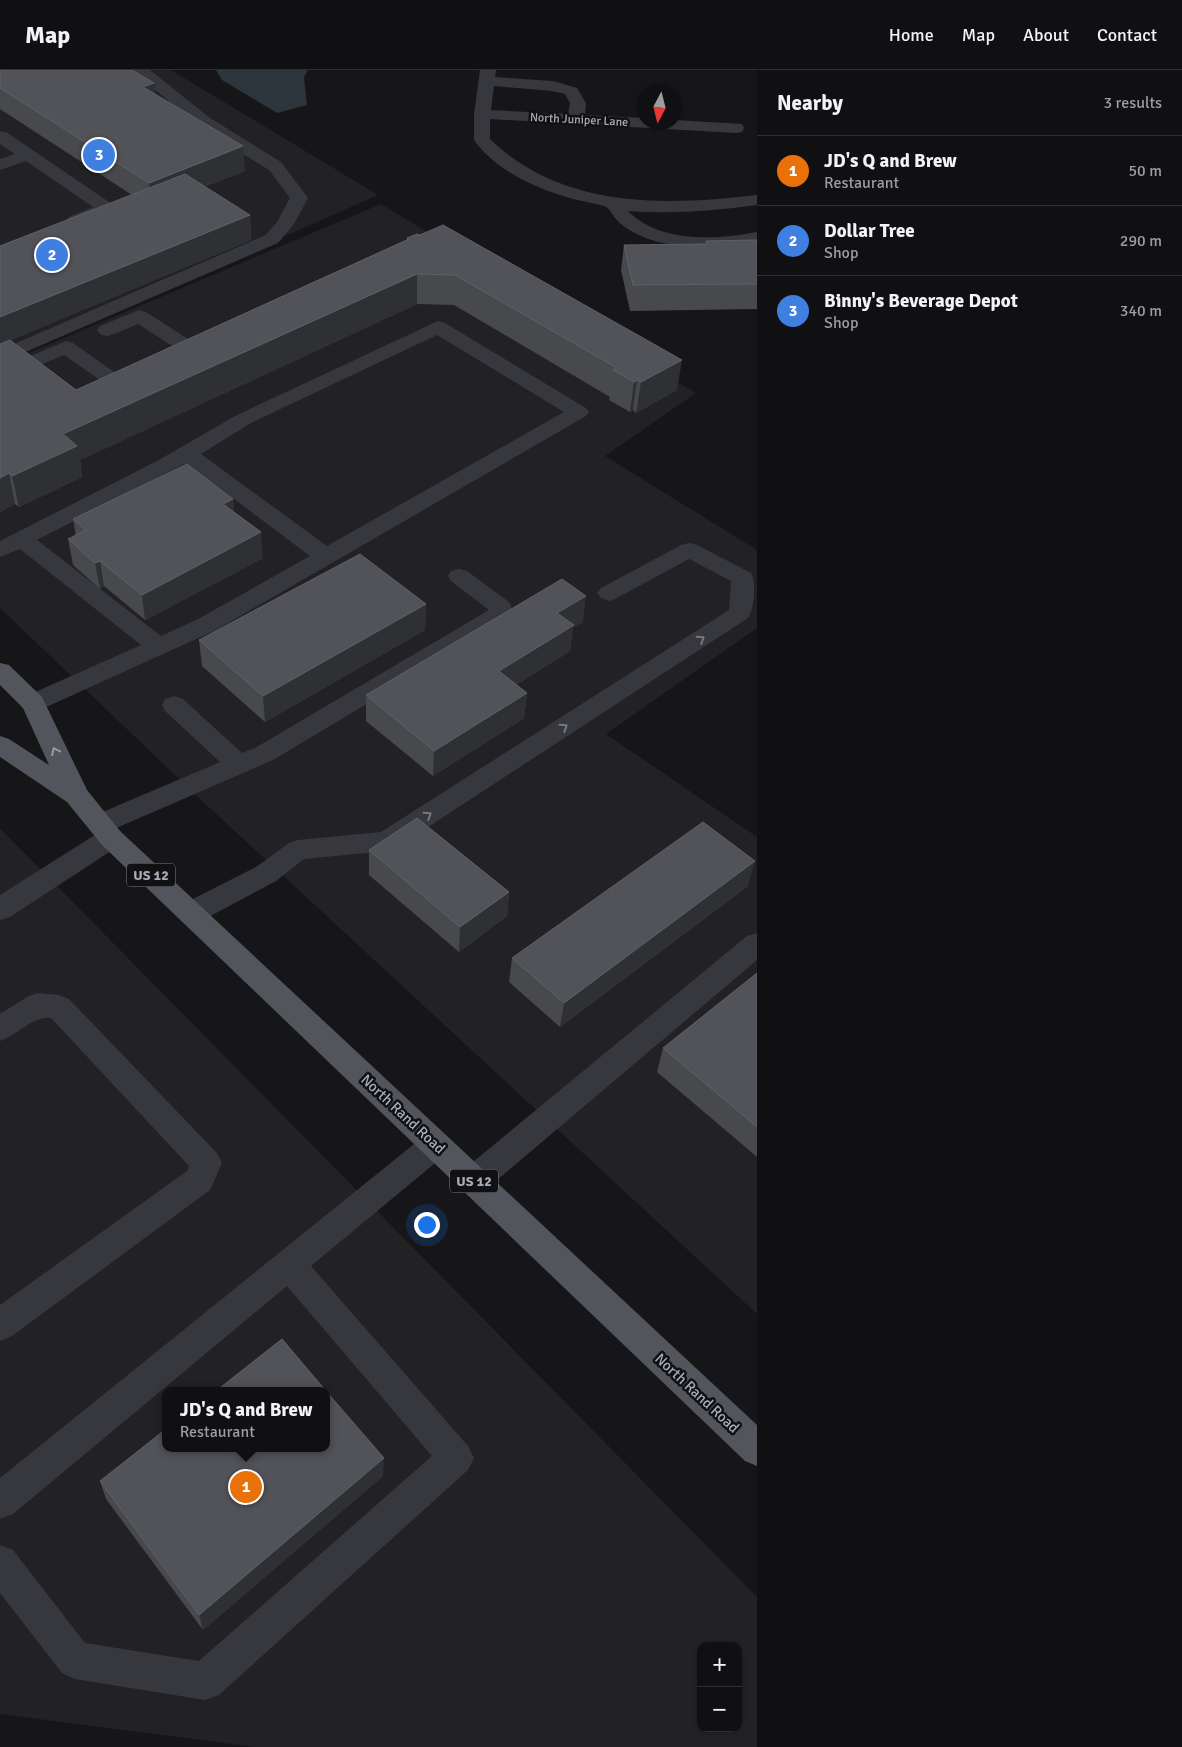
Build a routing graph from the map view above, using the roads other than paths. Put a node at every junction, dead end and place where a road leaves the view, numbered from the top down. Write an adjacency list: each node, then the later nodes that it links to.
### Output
1 (140, 70): 15 (street)
2 (487, 76): 3 (street); 4 (street)
3 (482, 114): 4 (street, North Juniper Lane); 10 (street)
4 (576, 119): 5 (street, North Juniper Lane)
5 (736, 128)
6 (0, 136): 7 (street)
7 (28, 155): 8 (street); 11 (street)
8 (0, 165)
9 (757, 200): 10 (street)
10 (613, 204): 12 (street)
11 (62, 226)
12 (757, 237)
13 (66, 347): 14 (street); 16 (street); 17 (street)
14 (195, 352)
15 (0, 357)
16 (0, 376)
17 (117, 383)
18 (186, 453): 19 (street); 21 (street); 21 (street)
19 (21, 539): 20 (street); 24 (street)
20 (0, 550)
21 (325, 556): 24 (street)
22 (458, 576): 29 (street)
23 (609, 593): 33 (street, one-way to 23)
24 (159, 646): 26 (street)
25 (0, 671): 26 (main road, US 12)
26 (33, 702): 30 (main road, US 12, one-way to 26)
27 (174, 705): 29 (street)
28 (0, 745): 30 (main road, US 12)
29 (239, 764): 31 (street)
30 (76, 795): 31 (main road, North Rand Road / US 12)
31 (106, 831): 32 (street); 33 (main road, North Rand Road / US 12)
32 (0, 909)
33 (191, 913): 36 (main road, North Rand Road / US 12)
34 (757, 944): 37 (street)
35 (0, 1029): 39 (street)
36 (435, 1145): 37 (main road, North Rand Road / US 12); 38 (street)
37 (473, 1181): 40 (main road, North Rand Road / US 12)
38 (289, 1264): 41 (street); 42 (street)
39 (0, 1325)
40 (757, 1449)
41 (0, 1501)
42 (0, 1563)

